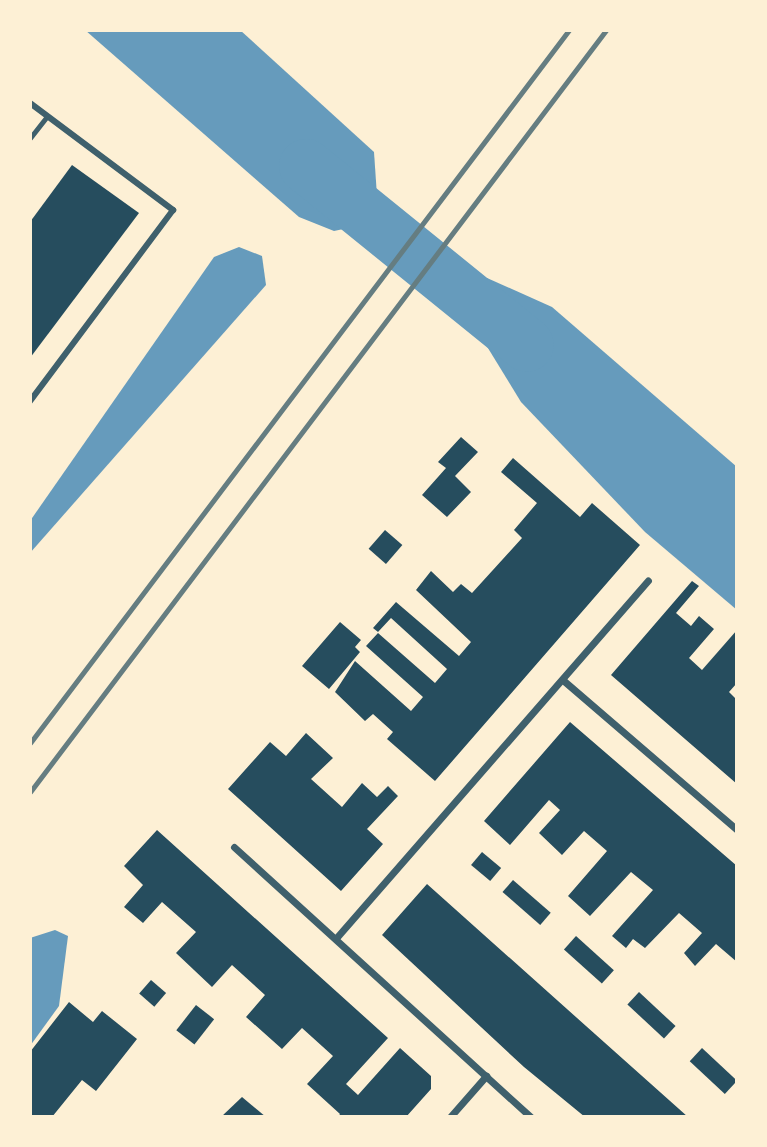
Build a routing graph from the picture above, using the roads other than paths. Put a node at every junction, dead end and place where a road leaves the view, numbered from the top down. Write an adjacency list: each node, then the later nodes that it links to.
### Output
1 (30, 103): 2 (street)
2 (47, 116): 3 (lane); 4 (street)
3 (30, 138)
4 (30, 401)
5 (648, 581): 6 (street)
6 (564, 681): 7 (street); 9 (street)
7 (737, 830)
8 (234, 846): 9 (street)
9 (337, 937): 10 (street)
10 (486, 1076): 11 (street); 12 (street)
11 (450, 1117)
12 (530, 1117)

